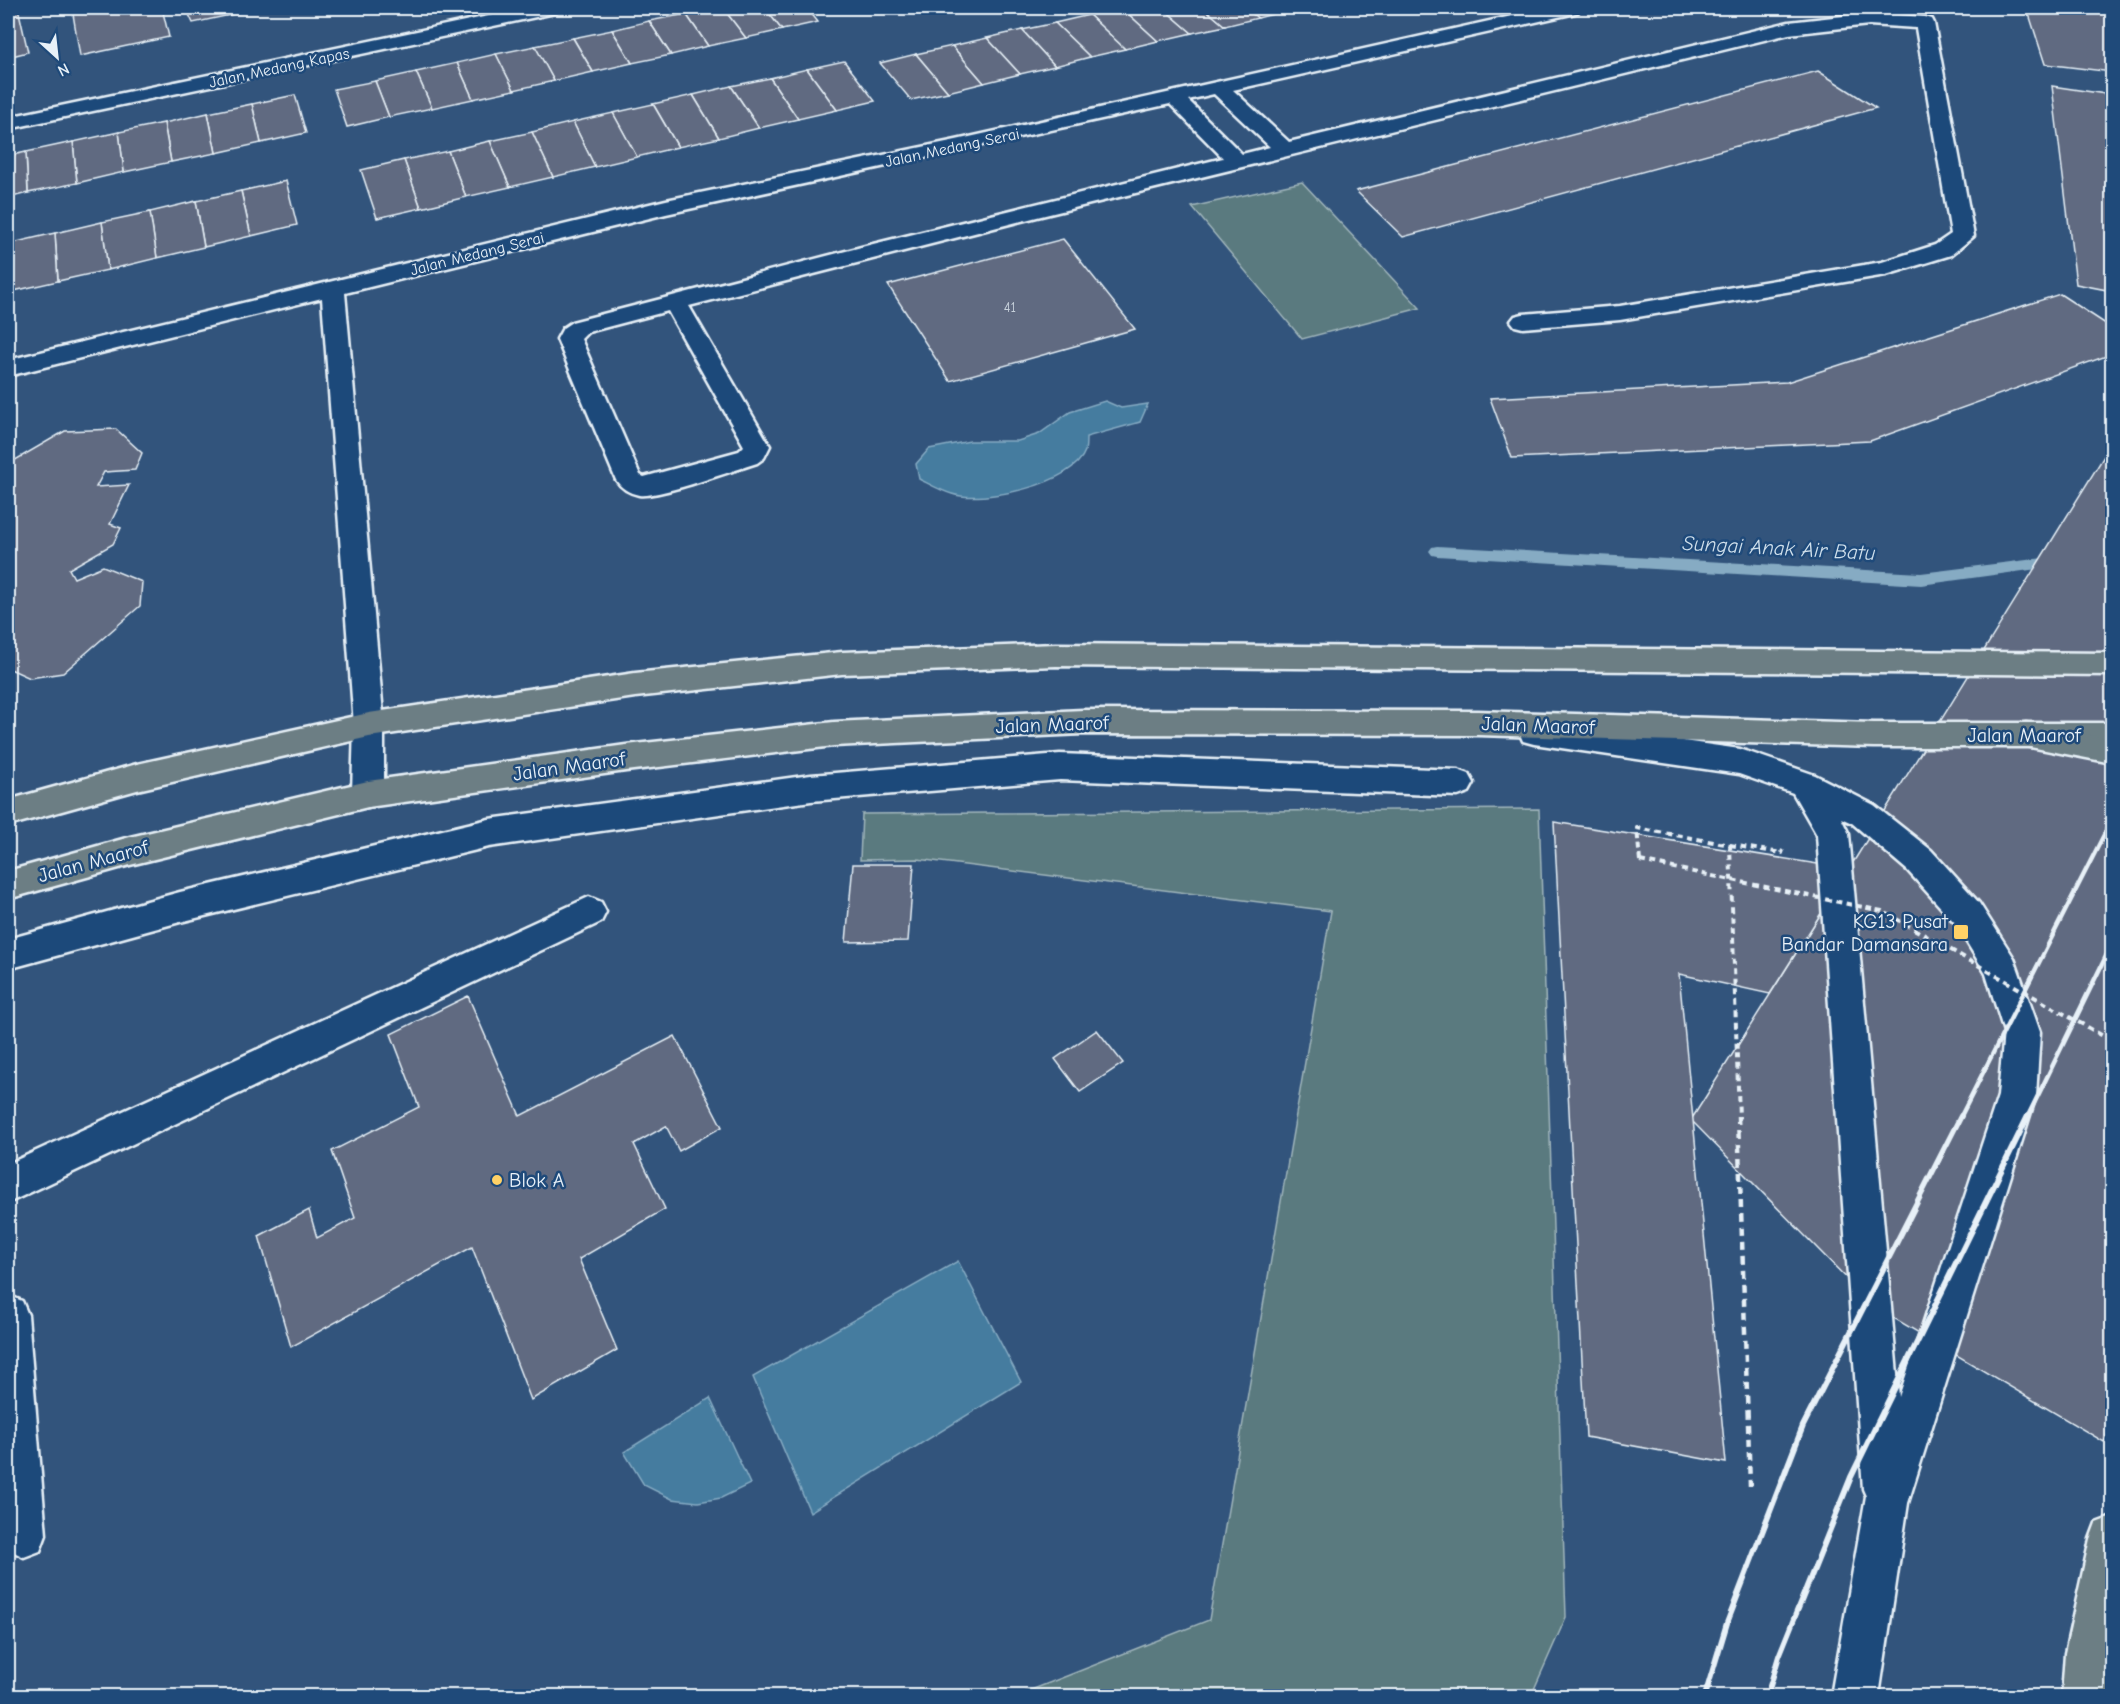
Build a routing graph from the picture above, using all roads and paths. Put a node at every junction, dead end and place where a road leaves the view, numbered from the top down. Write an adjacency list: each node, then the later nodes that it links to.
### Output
1 (550, 8): 6 (street, Jalan Medang Kapas)
2 (1571, 8): 4 (street, Jalan Medang Serai)
3 (1923, 15): 7 (street); 11 (street)
4 (1209, 89): 5 (street, Jalan Medang Serai); 7 (street)
5 (1174, 97): 8 (street); 9 (street, Jalan Medang Serai)
6 (8, 123)
7 (1276, 153): 8 (street)
8 (1239, 162): 10 (street)
9 (333, 288): 12 (street, Jalan Medang Serai); 15 (street)
10 (675, 302): 10 (street)
11 (1523, 321)
12 (8, 368)
13 (2112, 664): 15 (main road)
14 (1479, 723): 16 (main road, Jalan Maarof); 20 (street); 21 (main road, Jalan Maarof)
15 (369, 725): 21 (street); 22 (main road)
16 (2026, 735): 17 (main road, Jalan Maarof); 18 (main road)
17 (2112, 735)
18 (2112, 752)
19 (1458, 783): 25 (street)
20 (1804, 784): 30 (street); 30 (street)
21 (368, 794): 23 (main road, Jalan Maarof)
22 (8, 813)
23 (8, 885)
24 (589, 912): 27 (street)
25 (8, 954)
26 (2112, 1041): 29 (path, bridge)
27 (8, 1184)
28 (8, 1316): 31 (street)
29 (1750, 1486)
30 (1886, 1503): 33 (street)
31 (24, 1535)
32 (2112, 1539): 34 (main road)
33 (1856, 1696)
34 (2086, 1696)

